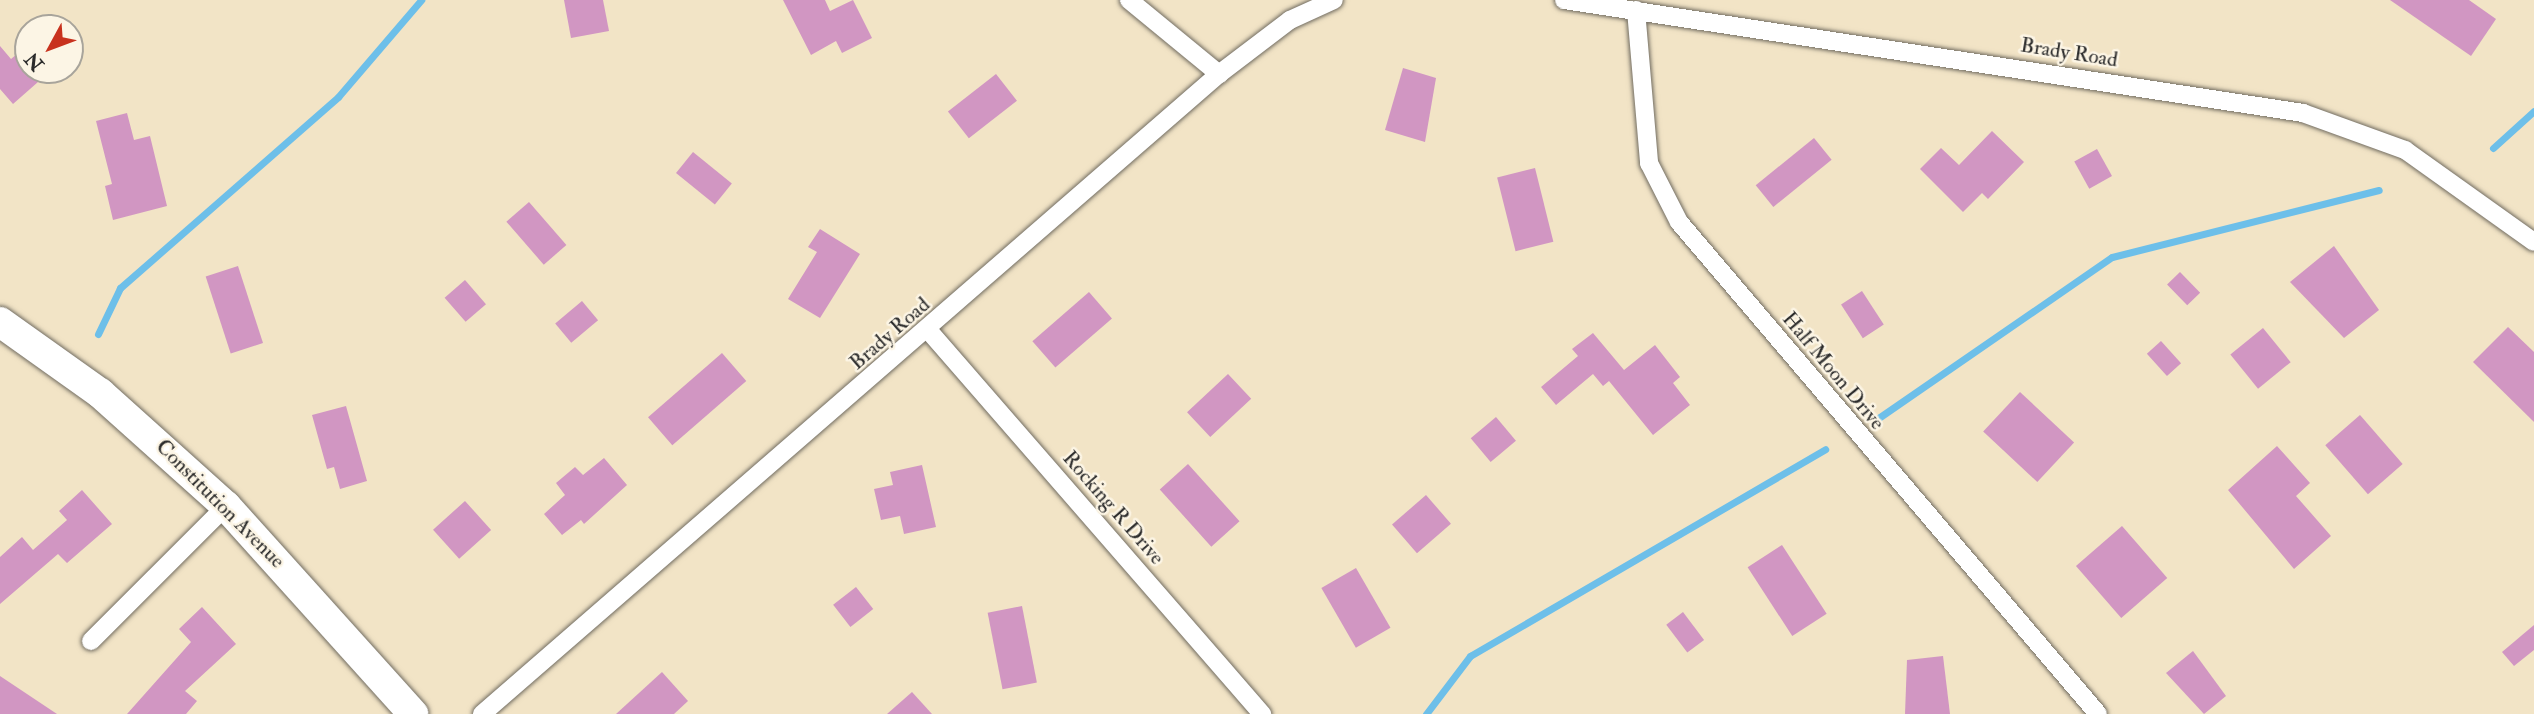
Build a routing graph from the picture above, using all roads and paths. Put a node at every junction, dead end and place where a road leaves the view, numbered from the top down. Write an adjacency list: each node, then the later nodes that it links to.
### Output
1 (1129, 0): 5 (street)
2 (1334, 0): 5 (street, Brady Road)
3 (1564, 0): 4 (street, Brady Road)
4 (1636, 10): 6 (street, Brady Road); 14 (street, Half Moon Drive)
5 (1219, 74): 8 (street, Brady Road)
6 (2534, 242)
7 (0, 322): 9 (main road, Constitution Avenue)
8 (929, 331): 12 (street, Brady Road); 13 (street, Rocking R Drive)
9 (226, 506): 10 (street); 11 (main road, Constitution Avenue)
10 (91, 641)
11 (413, 714)
12 (482, 714)
13 (1262, 714)
14 (2098, 714)

